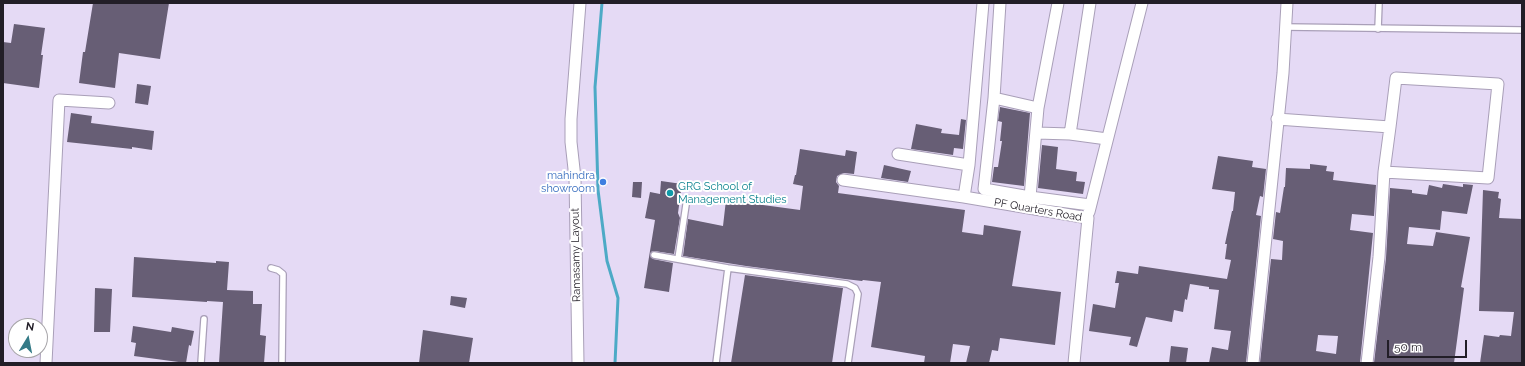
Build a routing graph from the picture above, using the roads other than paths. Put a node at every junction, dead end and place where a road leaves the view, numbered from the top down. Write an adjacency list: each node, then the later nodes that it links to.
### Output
1 (580, 3): 37 (street, Ramasamy Layout)
2 (983, 3): 21 (street)
3 (1000, 3): 12 (street)
4 (1058, 3): 14 (street)
5 (1090, 3): 18 (street)
6 (1142, 3): 19 (street)
7 (1287, 3): 9 (street)
8 (1379, 3): 10 (lane)
9 (1286, 27): 10 (lane); 15 (street)
10 (1378, 29): 11 (lane)
11 (1522, 30)
12 (994, 98): 14 (street); 25 (street)
13 (109, 103): 34 (street)
14 (1038, 108): 17 (street)
15 (1277, 119): 16 (street); 41 (street)
16 (1390, 127): 22 (street); 22 (street)
17 (1037, 133): 18 (street); 25 (street)
18 (1070, 134): 19 (street)
19 (1107, 139): 27 (street)
20 (898, 154): 21 (street)
21 (969, 165): 24 (street)
22 (1384, 172): 42 (street)
23 (843, 180): 24 (street, PF Quarters Road)
24 (964, 197): 28 (street, PF Quarters Road)
25 (1030, 197): 27 (street)
26 (687, 198): 30 (lane)
27 (1090, 205): 28 (street)
28 (1088, 218): 40 (street, PF Quarters Road)
29 (654, 256): 30 (lane)
30 (678, 259): 32 (lane)
31 (270, 268): 36 (lane)
32 (728, 268): 38 (lane); 39 (lane)
33 (204, 319): 35 (lane)
34 (46, 363)
35 (201, 363)
36 (282, 363)
37 (578, 363)
38 (716, 363)
39 (848, 363)
40 (1074, 363)
41 (1253, 363)
42 (1367, 363)

